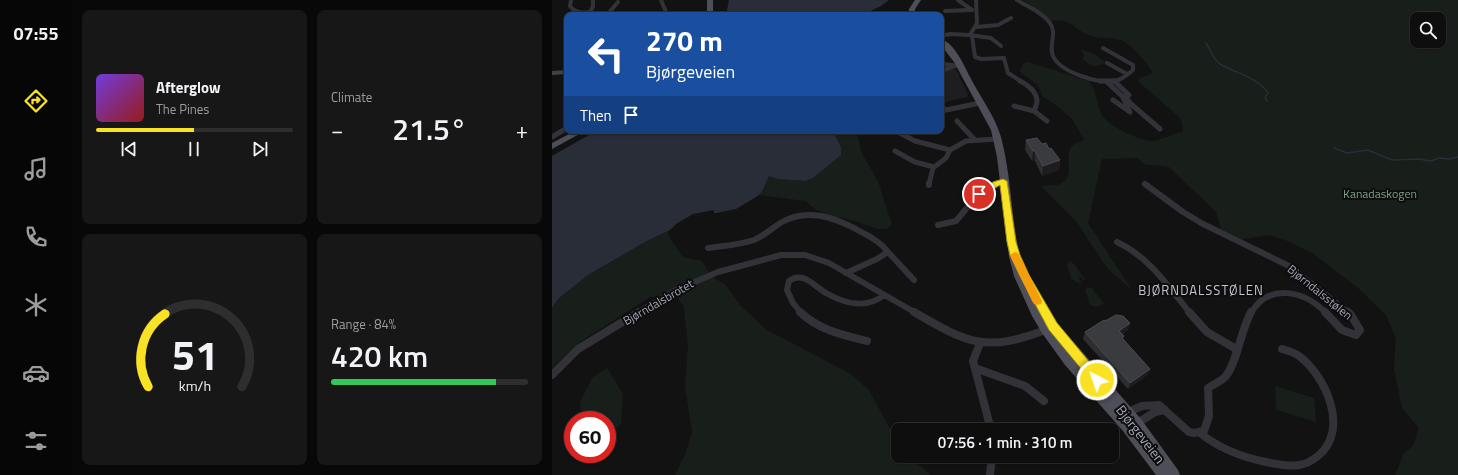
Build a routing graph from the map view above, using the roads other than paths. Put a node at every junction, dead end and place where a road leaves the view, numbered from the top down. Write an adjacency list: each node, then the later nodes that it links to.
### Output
1 (571, 0): 12 (street)
2 (593, 0): 13 (street)
3 (661, 0): 15 (street)
4 (710, 0): 16 (main road)
5 (918, 0): 17 (main road)
6 (958, 0): 10 (street)
7 (976, 0): 18 (street)
8 (1017, 0): 33 (street)
9 (618, 2): 14 (street)
10 (972, 10): 11 (street); 18 (street)
11 (945, 11)
12 (576, 12)
13 (590, 12)
14 (610, 12)
15 (666, 12)
16 (710, 12)
17 (912, 12)
18 (977, 12): 20 (street)
19 (1011, 18): 20 (street)
20 (976, 27): 22 (street)
21 (944, 35): 22 (street)
22 (971, 36): 24 (street); 39 (street)
23 (944, 44): 28 (main road, Bjørgeveien)
24 (1001, 46)
25 (1103, 48): 32 (street)
26 (1107, 63): 32 (street)
27 (944, 64): 28 (street)
28 (956, 65): 29 (street); 36 (main road, Bjørgeveien)
29 (944, 71)
30 (564, 72): 31 (street)
31 (552, 73)
32 (1127, 74): 33 (street)
33 (1111, 82): 34 (street)
34 (1124, 96): 35 (street); 42 (street)
35 (1113, 100)
36 (980, 103): 38 (street); 47 (main road, Bjørgeveien)
37 (1014, 106): 39 (street)
38 (944, 111)
39 (1034, 111): 41 (street)
40 (957, 121): 48 (street)
41 (1047, 121)
42 (1160, 129)
43 (564, 130): 46 (street)
44 (575, 134): 49 (main road)
45 (900, 134): 50 (street)
46 (552, 137)
47 (997, 139): 48 (street); 53 (main road, Bjørgeveien)
48 (975, 140): 50 (street)
49 (552, 146)
50 (950, 150): 52 (street)
51 (896, 151): 52 (street)
52 (934, 167): 54 (street)
53 (1003, 181): 56 (street); 63 (main road, Bjørgeveien)
54 (929, 184)
55 (1145, 184): 66 (street, Bjørndalsstølen)
56 (938, 225)
57 (1117, 242): 66 (street)
58 (708, 248): 59 (street)
59 (888, 252): 60 (street); 61 (street)
60 (846, 273): 62 (street, Bjørndalsbrotet); 69 (street, Bjørndalsbrotet)
61 (914, 280)
62 (884, 295): 64 (street); 65 (street, Bjørndalsbrotet)
63 (1049, 328): 65 (street, Bjørndalsbrotet); 72 (main road, Bjørgeveien)
64 (867, 341)
65 (980, 343): 68 (street)
66 (1236, 349): 74 (street, Bjørndalsstølen)
67 (1282, 349): 74 (street)
68 (975, 368): 70 (street); 73 (street)
69 (552, 375)
70 (1044, 401)
71 (1165, 410): 72 (street); 72 (street); 74 (street)
72 (1129, 419): 77 (main road, Bjørgeveien); 78 (main road, Bjørgeveien)
73 (989, 423)
74 (1200, 433)
75 (991, 463): 76 (street)
76 (990, 475)
77 (1165, 475)
78 (1173, 475)

